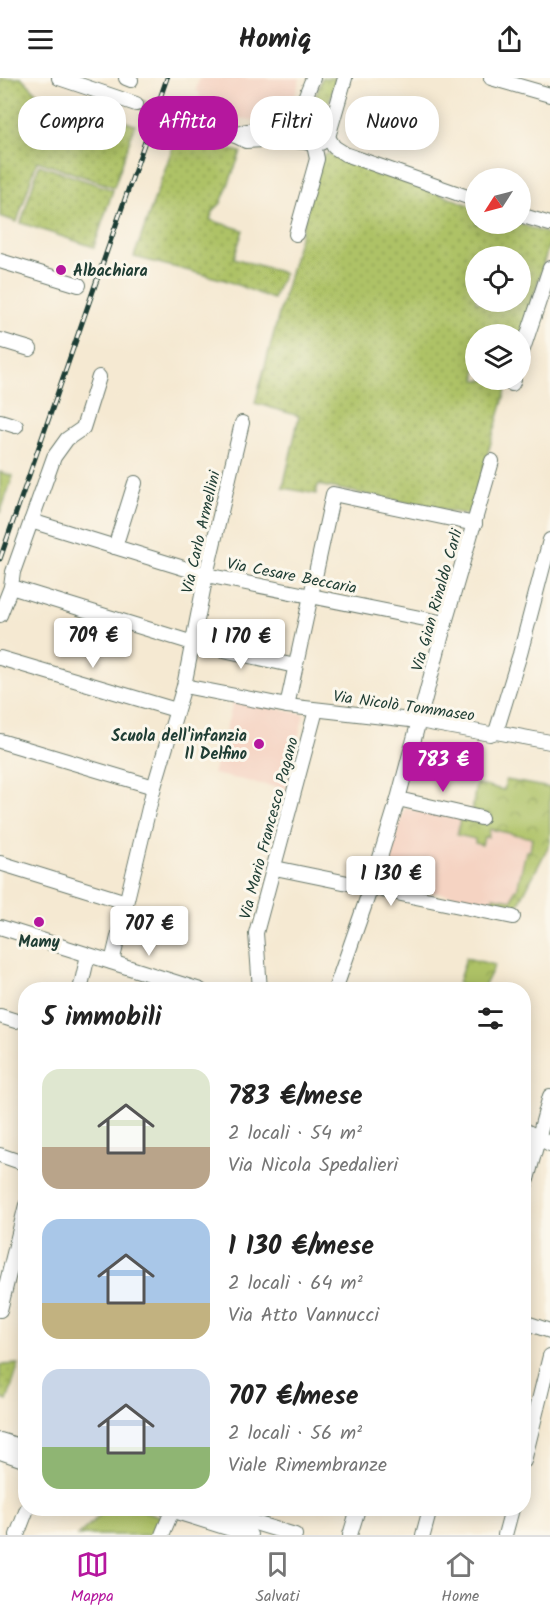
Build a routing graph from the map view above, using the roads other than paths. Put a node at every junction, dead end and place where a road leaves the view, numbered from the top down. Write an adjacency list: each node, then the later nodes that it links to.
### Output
1 (59, 78): 7 (street)
2 (313, 78): 6 (street)
3 (345, 78): 8 (street)
4 (499, 79): 5 (street)
5 (550, 95)
6 (306, 96)
7 (136, 104)
8 (333, 120)
9 (333, 145): 11 (street)
10 (313, 150): 14 (street)
11 (465, 196)
12 (531, 218): 13 (street)
13 (550, 224)
14 (296, 234)
15 (0, 261): 17 (street)
16 (550, 268): 18 (street)
17 (79, 285)
18 (531, 325)
19 (0, 340): 20 (street)
20 (30, 349)
21 (99, 377): 27 (street)
22 (0, 421): 24 (street)
23 (242, 423): 31 (street, Via Carlo Armellini)
24 (16, 426)
25 (492, 461): 28 (street, Via Gian Rinaldo Carli)
26 (135, 483): 30 (street)
27 (31, 521): 30 (street, Via Cesare Beccaria); 33 (street)
28 (475, 524): 34 (street, Via Gian Rinaldo Carli); 36 (street, Via Gian Rinaldo Carli)
29 (550, 540): 32 (street, Via Nicolò Tommaseo)
30 (115, 547): 31 (street, Via Cesare Beccaria)
31 (206, 575): 34 (street, Via Cesare Beccaria); 37 (street, Via Carlo Armellini)
32 (545, 579): 45 (street, Via Nicolò Tommaseo)
33 (11, 587): 35 (street); 37 (street)
34 (311, 596): 36 (street, Via Cesare Beccaria); 39 (street)
35 (0, 615)
36 (445, 623): 44 (street, Via Gian Rinaldo Carli)
37 (193, 644): 39 (street); 40 (street, Via Carlo Armellini)
38 (0, 658): 42 (street)
39 (295, 666): 41 (street)
40 (184, 686): 41 (street, Via Nicolò Tommaseo); 42 (street, Via Carlo Armellini)
41 (287, 706): 43 (street, Via Nicolò Tommaseo)
42 (176, 710): 48 (street, Via Carlo Armellini)
43 (316, 710): 44 (street, Via Nicolò Tommaseo); 52 (street, Via Mario Francesco Pagano)
44 (419, 721): 45 (street, Via Nicolò Tommaseo); 49 (street, Via Gian Rinaldo Carli)
45 (496, 732): 47 (street)
46 (0, 741): 48 (street)
47 (550, 742)
48 (153, 787): 54 (street, Via Carlo Armellini)
49 (398, 799): 50 (street); 53 (street, Via Gian Rinaldo Carli)
50 (481, 818)
51 (0, 863): 54 (street)
52 (275, 868): 53 (street); 61 (street, Via Mario Francesco Pagano)
53 (370, 887): 55 (street); 62 (street, Via Gian Rinaldo Carli)
54 (126, 902): 58 (street, Via Carlo Armellini)
55 (513, 917)
56 (1, 928): 57 (street)
57 (88, 955): 58 (street); 59 (street)
58 (112, 962): 60 (street)
59 (82, 982)
60 (159, 982)
61 (259, 982)
62 (338, 982)
63 (0, 1016): 64 (street)
64 (16, 1021)
65 (550, 1096): 66 (street)
66 (544, 1141): 69 (street)
67 (0, 1155): 68 (street)
68 (18, 1161)
69 (531, 1173)
70 (18, 1237): 71 (street)
71 (0, 1310)
72 (531, 1324): 73 (street)
73 (550, 1331)
74 (550, 1356): 75 (street)
75 (531, 1433)
76 (0, 1440): 77 (street)
77 (18, 1446)
78 (0, 1452): 79 (street)
79 (18, 1458)
80 (24, 1516): 87 (street)
81 (167, 1516): 88 (street)
82 (188, 1516): 89 (street)
83 (231, 1516): 90 (street)
84 (356, 1516): 91 (street)
85 (428, 1516): 92 (street)
86 (510, 1516): 93 (street)
87 (17, 1535)
88 (162, 1535)
89 (250, 1535)
90 (295, 1535)
91 (350, 1535)
92 (423, 1535)
93 (505, 1535)

